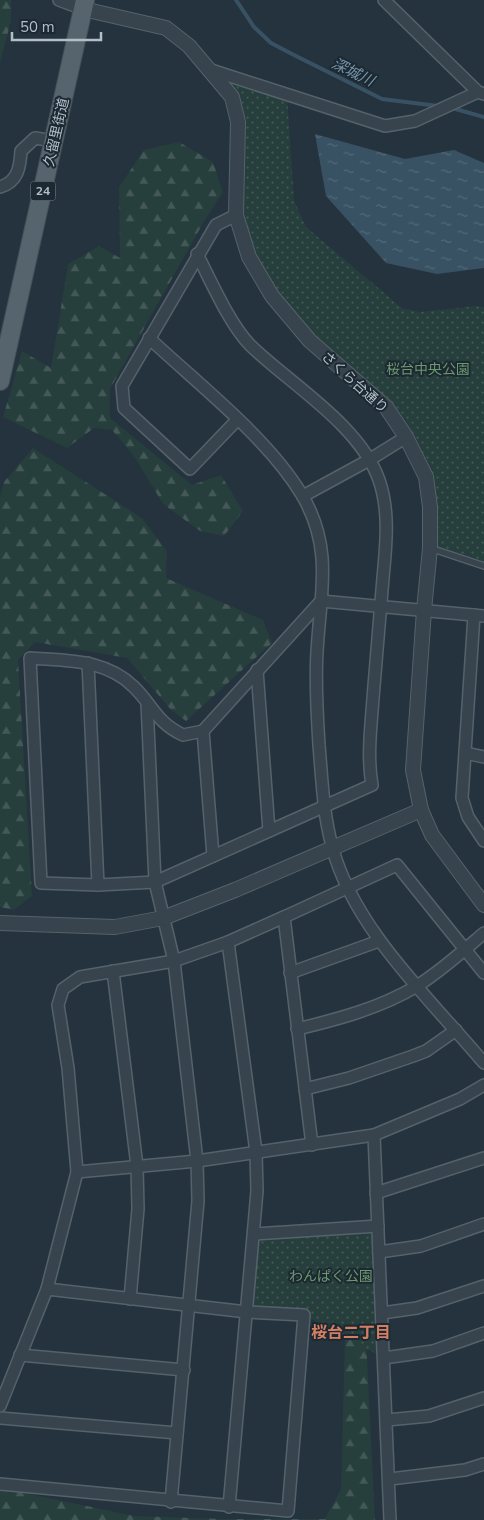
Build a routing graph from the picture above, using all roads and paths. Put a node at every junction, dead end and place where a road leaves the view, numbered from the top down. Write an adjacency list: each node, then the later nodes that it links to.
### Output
1 (59, 0): 3 (street)
2 (384, 0): 5 (street)
3 (84, 5): 4 (street, さくら台通り); 6 (main road, 久留里街道 / 24)
4 (211, 70): 5 (street); 8 (street, さくら台通り)
5 (481, 93)
6 (54, 141): 7 (street); 11 (main road, 久留里街道 / 24)
7 (0, 187)
8 (236, 215): 9 (street); 13 (street, さくら台通り)
9 (197, 254): 10 (street); 14 (street)
10 (149, 338): 12 (street); 12 (street)
11 (1, 375)
12 (237, 420): 15 (street)
13 (406, 437): 14 (street); 16 (street, さくら台通り)
14 (369, 460): 15 (street); 19 (street)
15 (303, 496): 18 (street)
16 (430, 548): 17 (lane); 20 (street, さくら台通り)
17 (484, 566)
18 (321, 601): 19 (street); 23 (street); 28 (street)
19 (381, 605): 20 (street); 28 (street)
20 (424, 610): 21 (street); 29 (street, さくら台通り)
21 (479, 615): 26 (street)
22 (88, 663): 24 (street); 35 (street); 35 (street)
23 (257, 670): 25 (street); 30 (street)
24 (147, 703): 25 (street); 34 (street)
25 (203, 730): 33 (street)
26 (465, 753): 27 (street); 31 (street)
27 (484, 758)
28 (323, 807): 30 (street); 32 (street)
29 (421, 810): 32 (street); 37 (street, さくら台通り)
30 (269, 831): 33 (street)
31 (484, 841)
32 (332, 848): 36 (street); 39 (street)
33 (213, 856): 34 (street)
34 (155, 882): 35 (street); 39 (street)
35 (98, 885)
36 (347, 886): 38 (street); 42 (street); 44 (street)
37 (484, 905)
38 (284, 917): 43 (street); 47 (street)
39 (163, 918): 40 (street); 45 (street)
40 (0, 923)
41 (484, 933): 44 (street)
42 (380, 941): 47 (street); 49 (street)
43 (228, 942): 45 (street); 57 (street)
44 (464, 950): 48 (street); 49 (street)
45 (174, 961): 46 (street); 59 (street)
46 (112, 971): 60 (street); 61 (street)
47 (290, 973): 50 (street)
48 (484, 974)
49 (417, 985): 50 (street); 51 (street)
50 (297, 1029): 54 (street)
51 (456, 1030): 52 (street); 54 (street)
52 (484, 1063)
53 (484, 1085): 55 (street)
54 (305, 1089): 56 (street)
55 (374, 1135): 56 (street); 62 (street)
56 (312, 1145): 57 (street)
57 (256, 1152): 59 (street); 65 (street)
58 (484, 1158): 62 (street)
59 (197, 1161): 60 (street); 70 (street)
60 (137, 1166): 61 (street); 69 (street)
61 (77, 1172): 68 (street)
62 (376, 1193): 64 (street)
63 (484, 1224): 66 (street)
64 (378, 1226): 65 (street); 66 (street)
65 (254, 1234): 71 (street)
66 (379, 1252): 72 (street)
67 (484, 1286): 72 (street)
68 (47, 1289): 69 (street); 74 (street)
69 (130, 1299): 70 (street)
70 (190, 1304): 71 (street); 76 (street)
71 (247, 1312): 86 (street); 86 (street)
72 (382, 1313): 75 (street)
73 (484, 1333): 75 (street)
74 (20, 1355): 76 (street); 78 (street)
75 (384, 1358): 80 (street)
76 (184, 1370): 81 (street)
77 (484, 1398): 80 (street)
78 (0, 1406)
79 (0, 1418): 81 (street)
80 (387, 1420): 83 (street)
81 (177, 1433): 85 (street)
82 (484, 1464): 83 (street)
83 (390, 1479): 87 (street)
84 (0, 1484): 85 (street)
85 (171, 1502): 86 (street)
86 (229, 1507)
87 (390, 1520)

